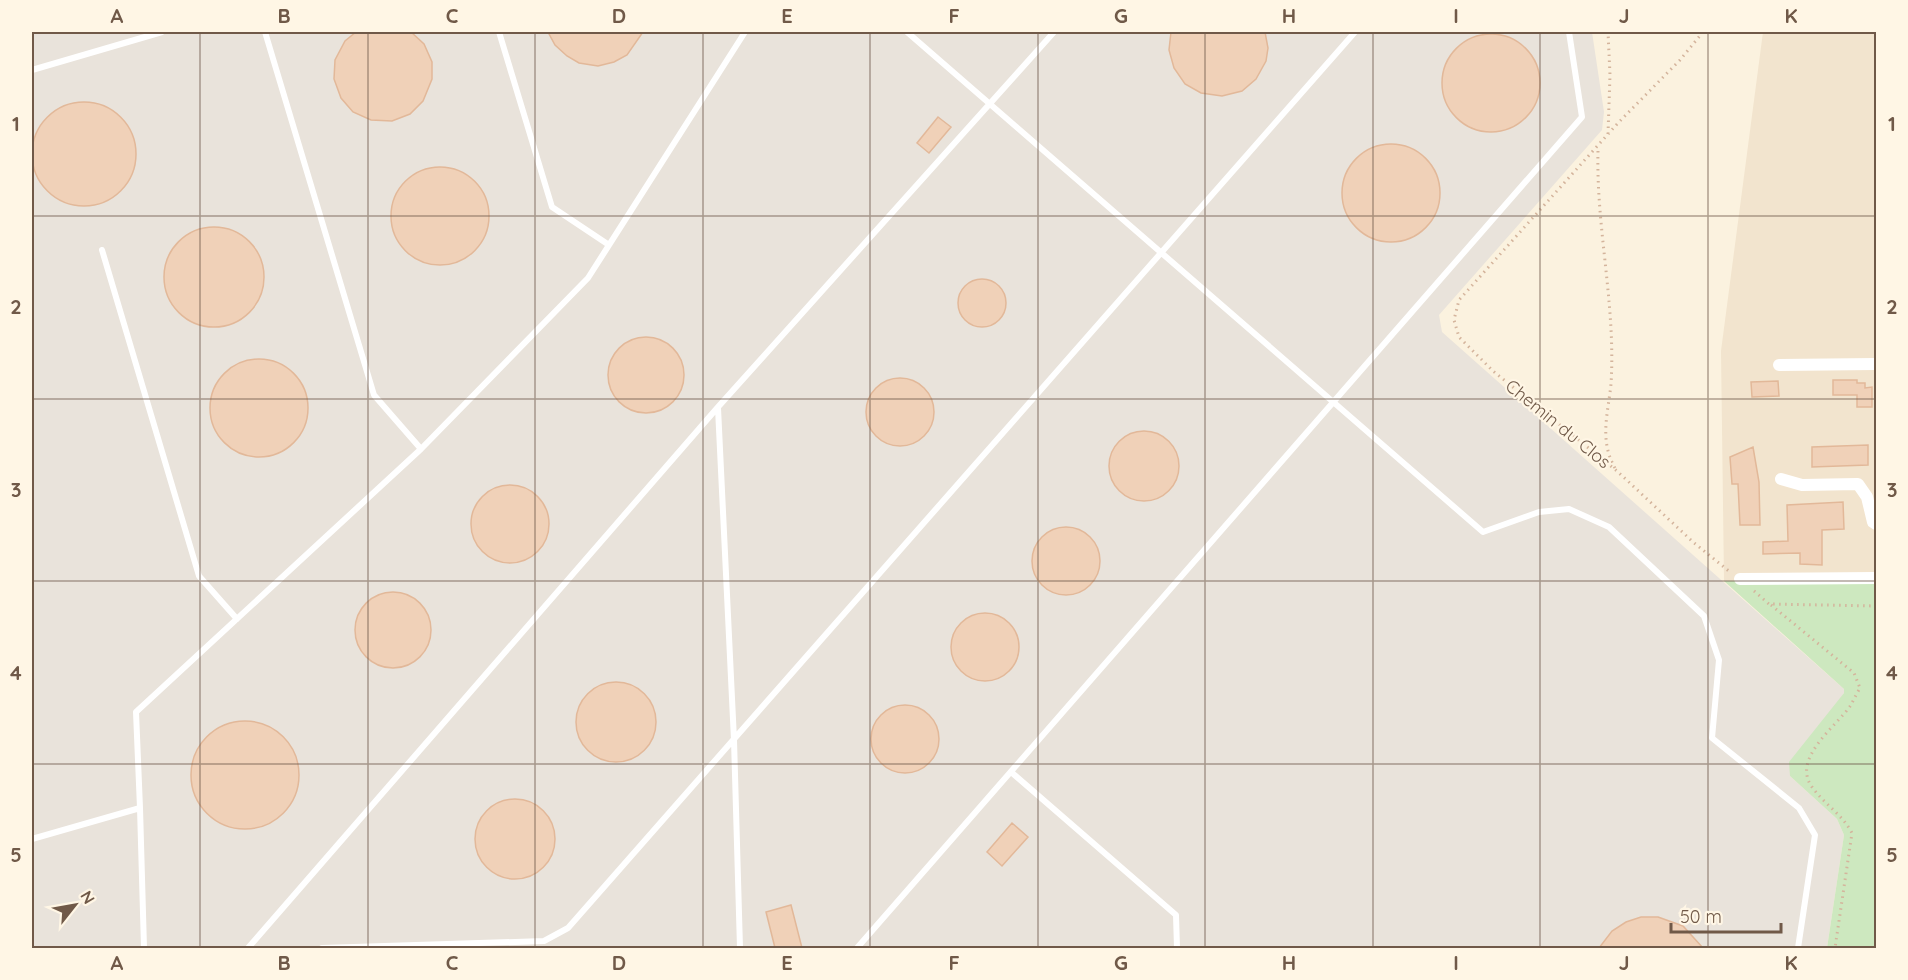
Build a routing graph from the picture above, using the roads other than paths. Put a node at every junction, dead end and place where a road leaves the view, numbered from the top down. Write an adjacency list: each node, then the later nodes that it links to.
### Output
1 (162, 32): 9 (lane)
2 (265, 32): 18 (lane)
3 (500, 32): 11 (lane)
4 (745, 32): 11 (lane)
5 (907, 32): 10 (lane)
6 (1054, 32): 10 (lane)
7 (1355, 32): 13 (lane)
8 (1569, 32): 16 (lane)
9 (32, 70)
10 (991, 104): 13 (lane); 17 (lane)
11 (609, 245): 18 (lane)
12 (102, 249): 23 (lane)
13 (1161, 252): 16 (lane); 24 (lane)
14 (1876, 364): 15 (street)
15 (1779, 365)
16 (1334, 401): 25 (lane); 35 (lane)
17 (718, 407): 24 (lane); 30 (lane)
18 (421, 449): 23 (lane)
19 (1781, 479): 20 (street)
20 (1876, 524)
21 (1876, 578): 22 (street)
22 (1740, 579)
23 (237, 619): 26 (lane)
24 (734, 740): 28 (lane); 32 (lane)
25 (1011, 772): 33 (lane); 34 (lane)
26 (140, 807): 27 (lane); 29 (lane)
27 (32, 839)
28 (438, 947): 31 (lane)
29 (144, 948)
30 (248, 948)
31 (322, 948)
32 (740, 948)
33 (857, 948)
34 (1177, 948)
35 (1798, 948)

